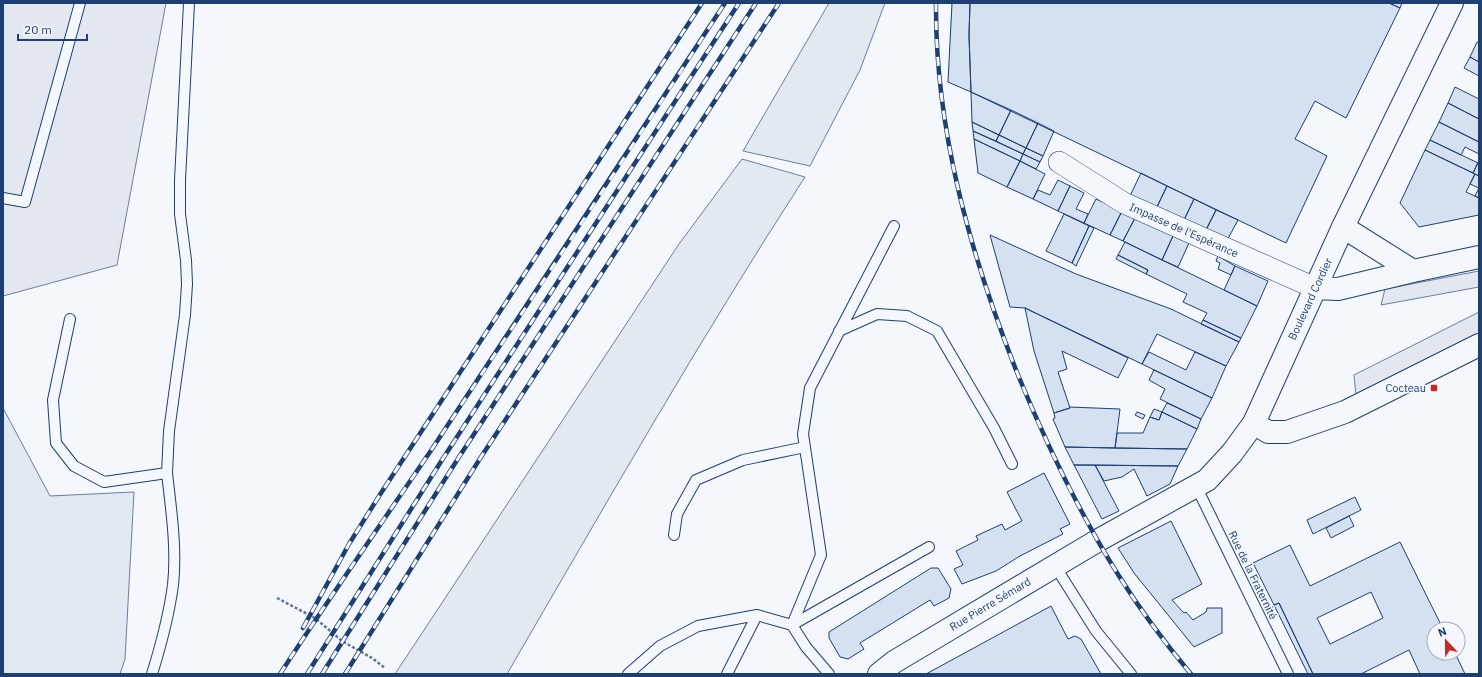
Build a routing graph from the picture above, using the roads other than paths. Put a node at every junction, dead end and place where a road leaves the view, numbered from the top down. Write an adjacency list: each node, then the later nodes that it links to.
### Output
1 (80, 3): 5 (lane)
2 (189, 3): 17 (lane)
3 (1452, 3): 7 (main road, Boulevard Cordier)
4 (1059, 162): 10 (street, Impasse de l'Espérance)
5 (3, 198)
6 (894, 226): 12 (lane)
7 (1344, 227): 9 (main road); 10 (main road, Boulevard Cordier)
8 (1479, 257): 9 (main road)
9 (1413, 271): 10 (main road)
10 (1315, 288): 14 (main road, Boulevard Cordier)
11 (70, 319): 17 (lane)
12 (839, 332): 15 (lane); 16 (lane)
13 (1479, 345): 14 (main road)
14 (1254, 424): 18 (main road, Boulevard Cordier)
15 (805, 447): 19 (lane); 24 (lane)
16 (1012, 464)
17 (167, 473): 25 (lane)
18 (1196, 486): 20 (main road, Boulevard Cordier); 31 (lane, Rue de la Fraternité)
19 (674, 535)
20 (1104, 538): 22 (main road, Rue Pierre Sémard)
21 (929, 547): 24 (lane)
22 (1055, 566): 29 (main road, Rue Pierre Sémard); 30 (lane)
23 (757, 615): 24 (lane); 26 (lane); 27 (lane)
24 (792, 625): 28 (lane)
25 (152, 674)
26 (628, 674)
27 (727, 674)
28 (829, 674)
29 (879, 674)
30 (1131, 674)
31 (1288, 674)

